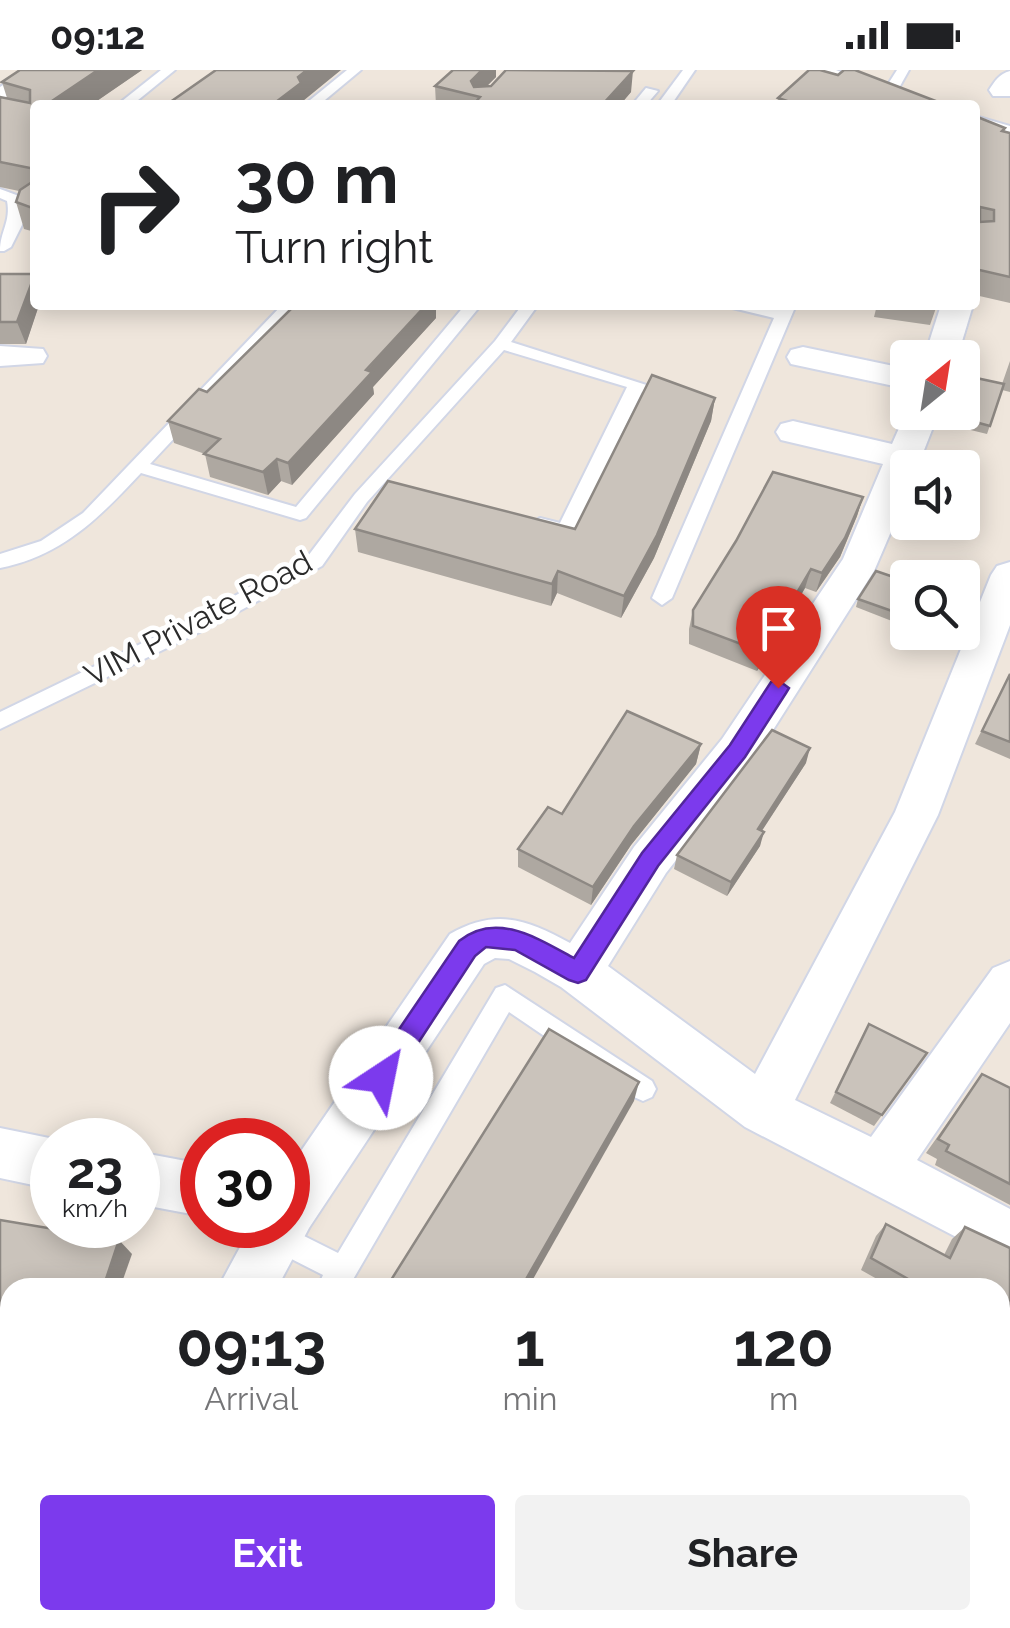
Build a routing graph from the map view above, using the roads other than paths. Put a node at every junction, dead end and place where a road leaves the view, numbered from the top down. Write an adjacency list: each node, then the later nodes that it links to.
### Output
1 (44, 70): 8 (street)
2 (169, 70): 9 (lane)
3 (355, 70): 10 (lane)
4 (689, 70): 12 (lane)
5 (823, 70): 6 (lane)
6 (903, 70)
7 (650, 91): 11 (lane)
8 (0, 98)
9 (130, 100)
10 (318, 100)
11 (643, 100)
12 (668, 100)
13 (980, 121): 14 (lane)
14 (1010, 130)
15 (0, 193): 16 (lane)
16 (4, 247)
17 (286, 310): 30 (lane)
18 (470, 310): 30 (lane)
19 (526, 310): 23 (lane, VIM Private Road)
20 (786, 310): 35 (lane)
21 (955, 310): 22 (street)
22 (946, 340)
23 (502, 344): 26 (lane); 36 (lane, VIM Private Road)
24 (803, 357): 25 (street)
25 (890, 375)
26 (637, 385): 27 (lane); 32 (lane)
27 (672, 395)
28 (793, 432): 29 (street)
29 (890, 455)
30 (138, 466): 33 (lane)
31 (890, 492): 37 (street)
32 (528, 521)
33 (0, 561)
34 (1010, 575): 40 (street)
35 (662, 598)
36 (0, 721)
37 (578, 972): 40 (street); 44 (street)
38 (1010, 983): 43 (street)
39 (643, 1089): 50 (lane)
40 (764, 1110): 43 (street)
41 (0, 1153): 42 (street)
42 (30, 1159)
43 (880, 1170): 45 (street)
44 (310, 1182)
45 (1010, 1238)
46 (310, 1247): 49 (lane)
47 (269, 1248): 48 (street)
48 (252, 1278)
49 (336, 1278)
50 (338, 1278)

